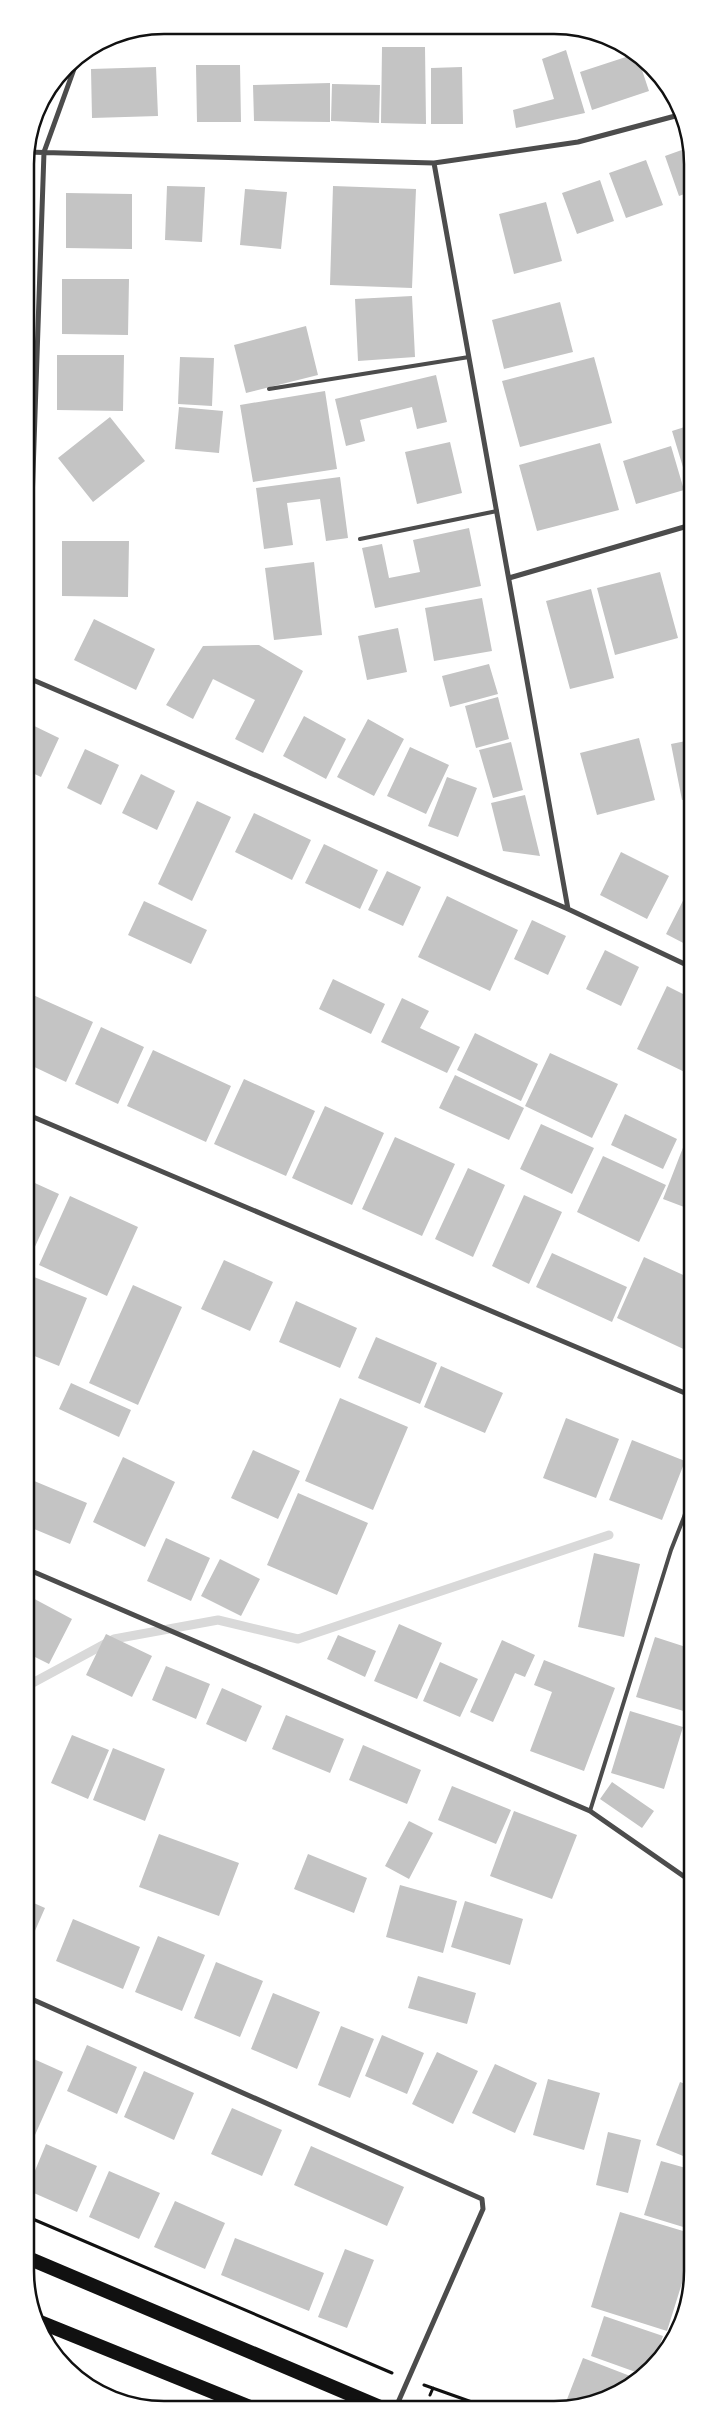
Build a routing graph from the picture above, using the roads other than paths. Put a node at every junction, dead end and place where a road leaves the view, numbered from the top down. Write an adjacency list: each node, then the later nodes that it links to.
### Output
1 (73, 71): 4 (street)
2 (675, 116): 5 (street)
3 (34, 152): 4 (street)
4 (44, 152): 5 (street); 8 (street)
5 (434, 163): 6 (street)
6 (469, 357): 7 (lane); 9 (street)
7 (269, 389)
8 (34, 444)
9 (497, 511): 11 (lane); 12 (street)
10 (684, 527): 12 (street)
11 (360, 539)
12 (509, 578): 14 (street)
13 (34, 680): 14 (street)
14 (568, 909): 15 (street)
15 (684, 964)
16 (34, 1117): 17 (street)
17 (684, 1393)
18 (684, 1517): 20 (lane)
19 (34, 1572): 20 (street)
20 (590, 1811): 21 (street)
21 (684, 1876)
22 (34, 1999): 27 (street)
23 (34, 2261): 26 (highway)
24 (45, 2324): 25 (highway)
25 (235, 2401)
26 (366, 2401)
27 (398, 2401)

